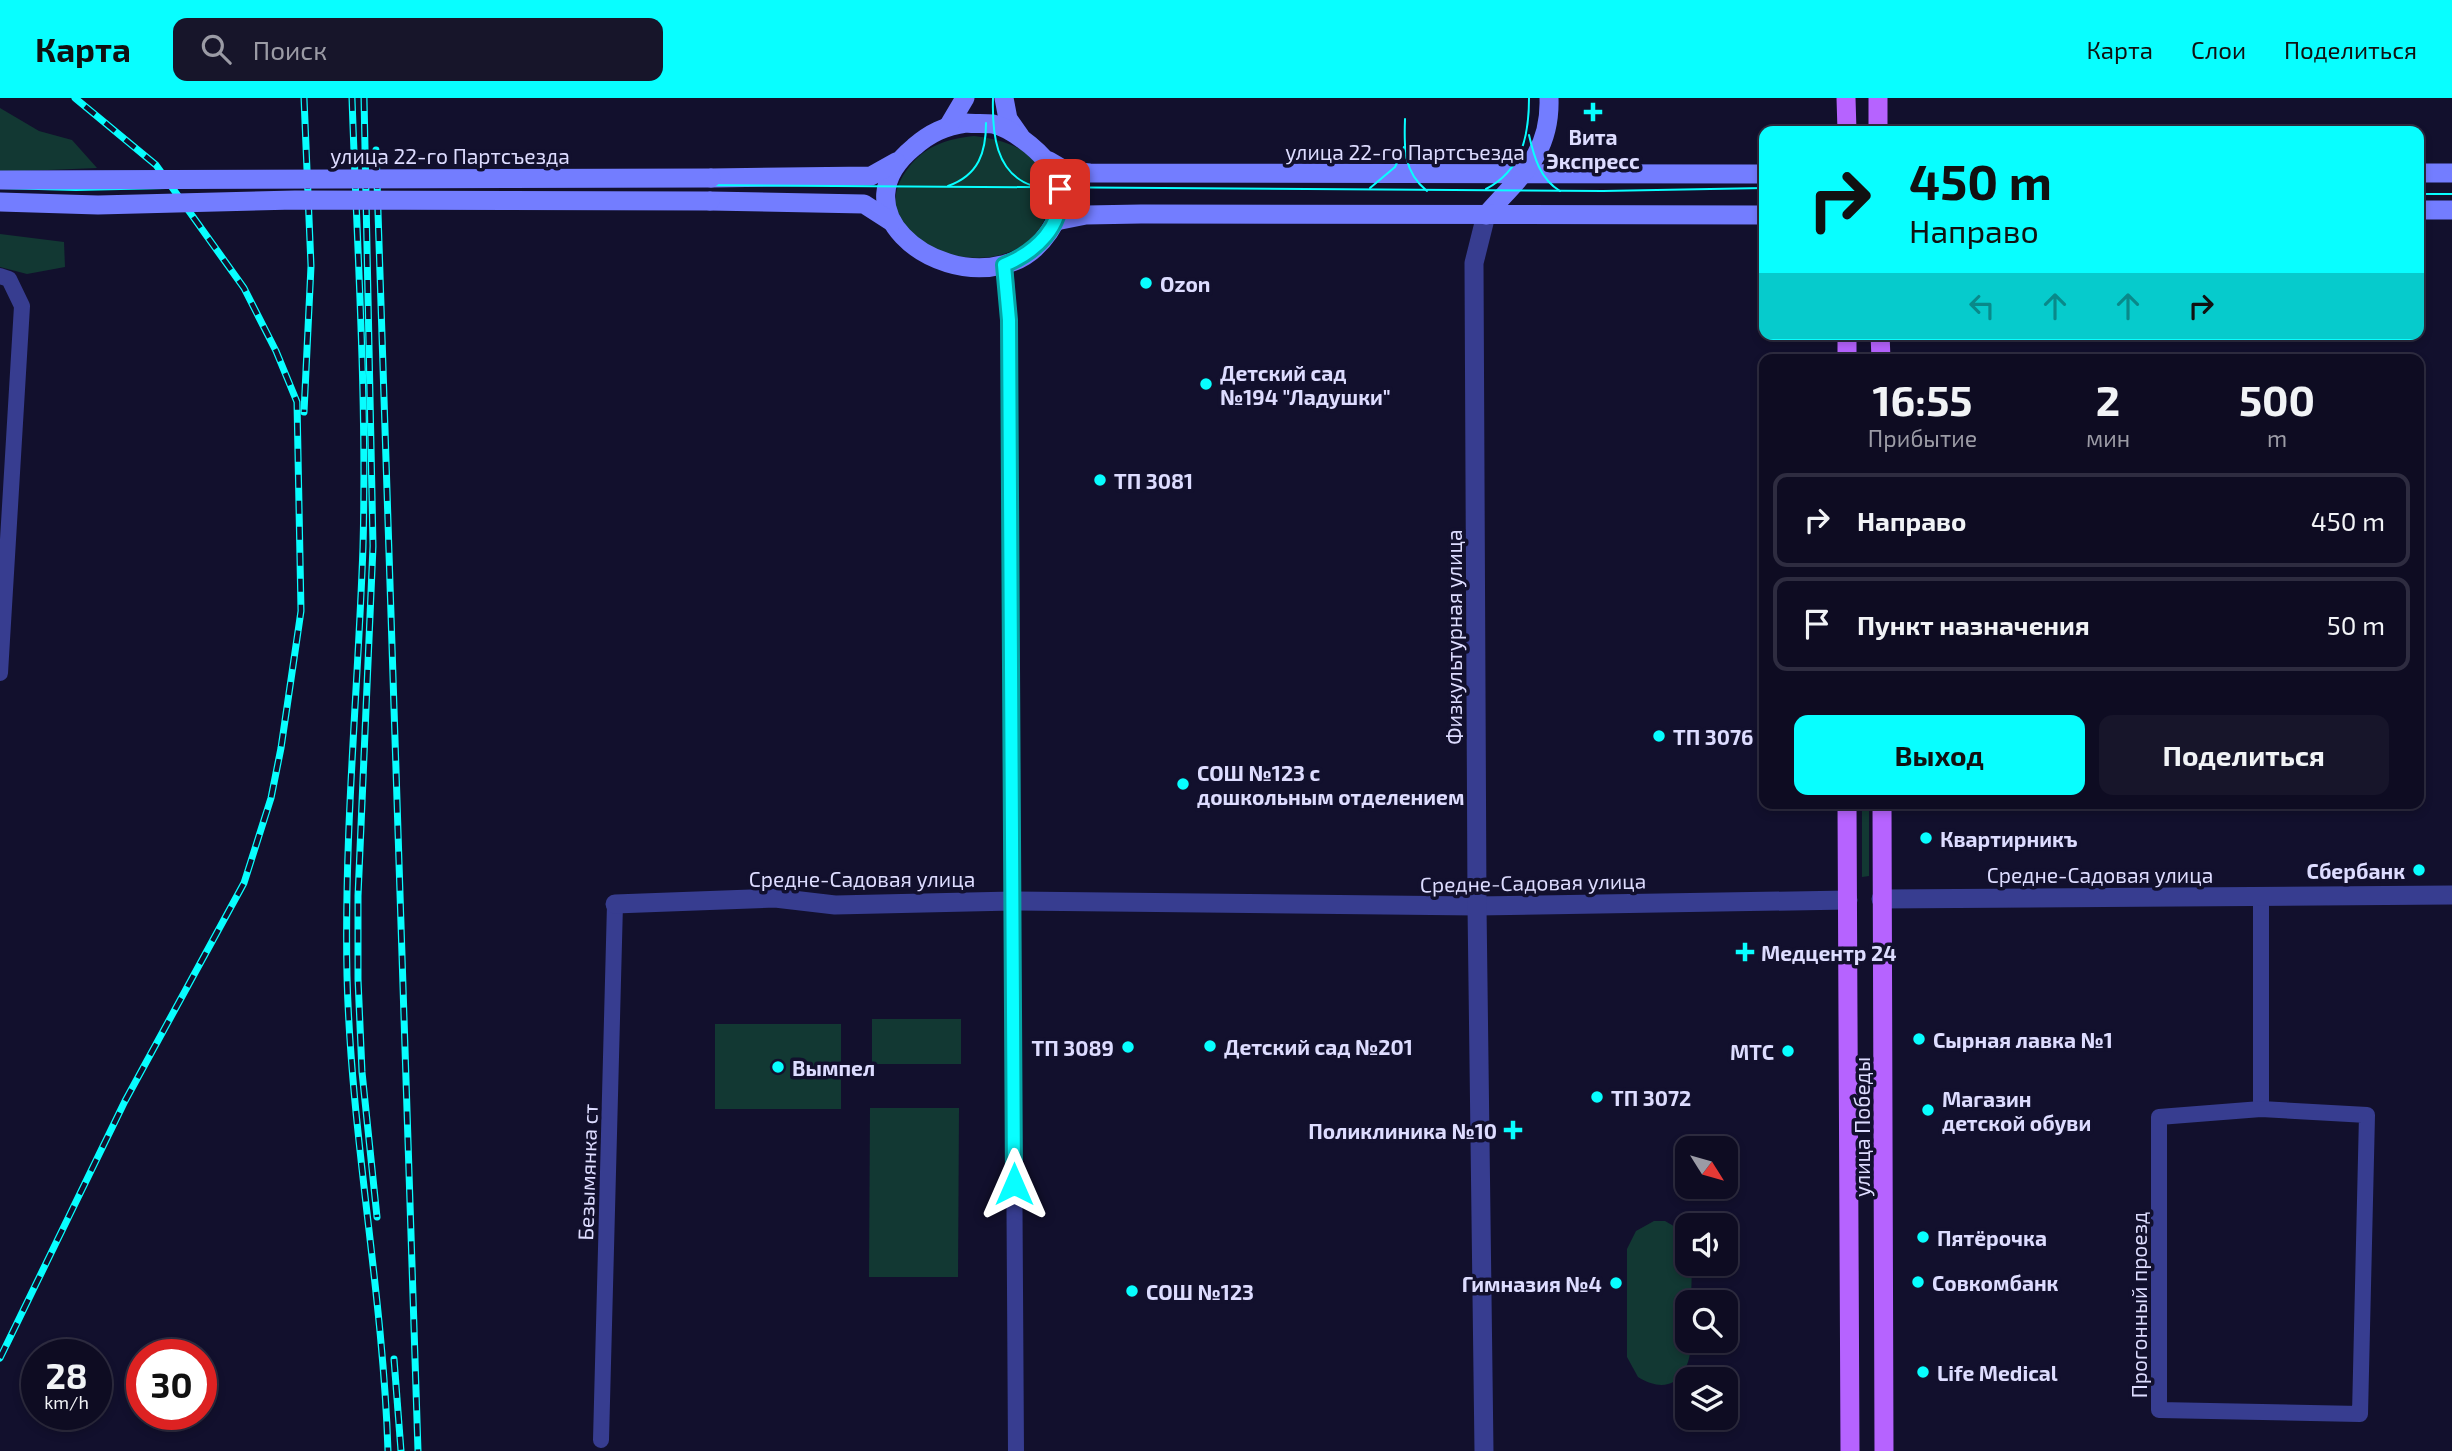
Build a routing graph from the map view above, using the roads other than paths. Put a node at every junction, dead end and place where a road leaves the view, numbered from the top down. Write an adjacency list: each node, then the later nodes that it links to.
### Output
1 (965, 98): 8 (main road)
2 (1004, 98): 11 (main road)
3 (1549, 98): 16 (main road, Физкультурная улица)
4 (1846, 98): 9 (main road)
5 (1853, 98): 6 (main road)
6 (1870, 98)
7 (1878, 98): 10 (main road)
8 (949, 125): 11 (main road); 13 (main road)
9 (1847, 126)
10 (1878, 126)
11 (1020, 137): 12 (main road)
12 (1049, 161): 16 (main road, улица 22-го Партсъезда); 24 (main road)
13 (896, 162): 18 (main road, улица 22-го Партсъезда, bridge); 25 (main road)
14 (2424, 173): 15 (main road)
15 (2452, 173)
16 (1522, 174): 17 (main road, улица 22-го Партсъезда); 22 (main road, Физкультурная улица)
17 (1759, 174)
18 (0, 180)
19 (0, 202): 25 (main road, bridge)
20 (2424, 209): 21 (main road)
21 (2452, 210)
22 (1486, 215): 23 (main road); 24 (main road); 37 (street, Физкультурная улица)
23 (1759, 215)
24 (1056, 221): 26 (main road)
25 (892, 222): 26 (main road)
26 (1004, 265): 35 (street)
27 (0, 276): 28 (street)
28 (0, 673)
29 (1847, 809): 34 (main road, улица Победы)
30 (1882, 809): 33 (main road, улица Победы)
31 (2452, 895): 32 (street, Средне-Садовая улица)
32 (2261, 897): 33 (street, Средне-Садовая улица); 38 (street)
33 (1881, 899): 34 (main road, Средне-Садовая улица); 43 (main road, улица Победы)
34 (1848, 900): 37 (street, Средне-Садовая улица); 42 (main road, улица Победы)
35 (1013, 901): 36 (street, Средне-Садовая улица); 37 (street, Средне-Садовая улица); 40 (street)
36 (615, 904): 39 (street, Безымянка ст)
37 (1477, 906): 41 (street, Физкультурная улица)
38 (2261, 1109): 38 (street, Прогонный проезд)
39 (601, 1440)
40 (1016, 1451)
41 (1484, 1451)
42 (1850, 1451)
43 (1884, 1451)

